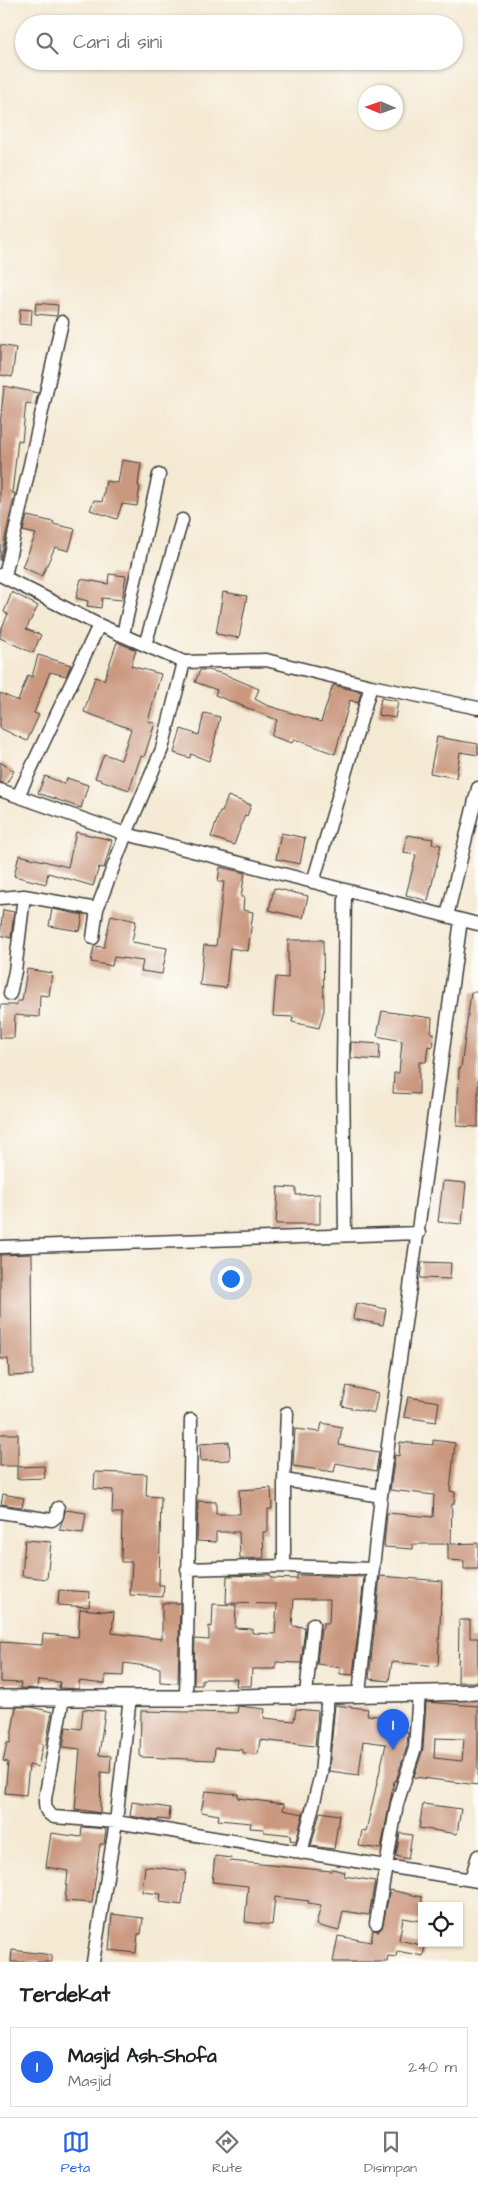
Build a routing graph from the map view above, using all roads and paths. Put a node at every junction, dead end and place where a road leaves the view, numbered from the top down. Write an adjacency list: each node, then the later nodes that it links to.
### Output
1 (62, 322): 4 (street)
2 (159, 474): 6 (street)
3 (182, 520): 7 (street)
4 (2, 575): 5 (street)
5 (99, 625): 6 (street); 13 (street)
6 (123, 634): 7 (street)
7 (145, 645): 8 (street)
8 (184, 662): 9 (street); 14 (street)
9 (371, 686): 10 (street); 15 (street)
10 (478, 708)
11 (478, 788): 20 (street)
12 (0, 790): 13 (street)
13 (18, 796): 14 (street)
14 (126, 834): 15 (street); 19 (street)
15 (313, 882): 16 (street)
16 (345, 890): 20 (street); 26 (street)
17 (24, 896): 18 (street); 19 (street); 24 (street)
18 (0, 898)
19 (97, 909): 23 (street)
20 (447, 916): 21 (street)
21 (461, 920): 22 (street); 25 (street)
22 (478, 924)
23 (93, 938)
24 (10, 994)
25 (419, 1232): 26 (street); 31 (street)
26 (345, 1235): 27 (street)
27 (0, 1247)
28 (287, 1414): 30 (street)
29 (191, 1420): 35 (street)
30 (284, 1480): 31 (street); 34 (street)
31 (381, 1496): 36 (street)
32 (58, 1508): 33 (street)
33 (0, 1512)
34 (284, 1566): 35 (street); 36 (street)
35 (187, 1569): 46 (street)
36 (373, 1569): 40 (street)
37 (313, 1624): 41 (street)
38 (419, 1692): 39 (street); 40 (street); 50 (street)
39 (478, 1692)
40 (359, 1693): 42 (street)
41 (306, 1694): 42 (street); 46 (street)
42 (328, 1694): 48 (street)
43 (0, 1698): 44 (street)
44 (63, 1698): 45 (street); 47 (street)
45 (130, 1698): 46 (street); 47 (street)
46 (186, 1698)
47 (116, 1822): 48 (street); 53 (street)
48 (301, 1853): 50 (street)
49 (478, 1856): 51 (street)
50 (385, 1866): 51 (street); 52 (street)
51 (474, 1880)
52 (376, 1923)
53 (93, 1962)

